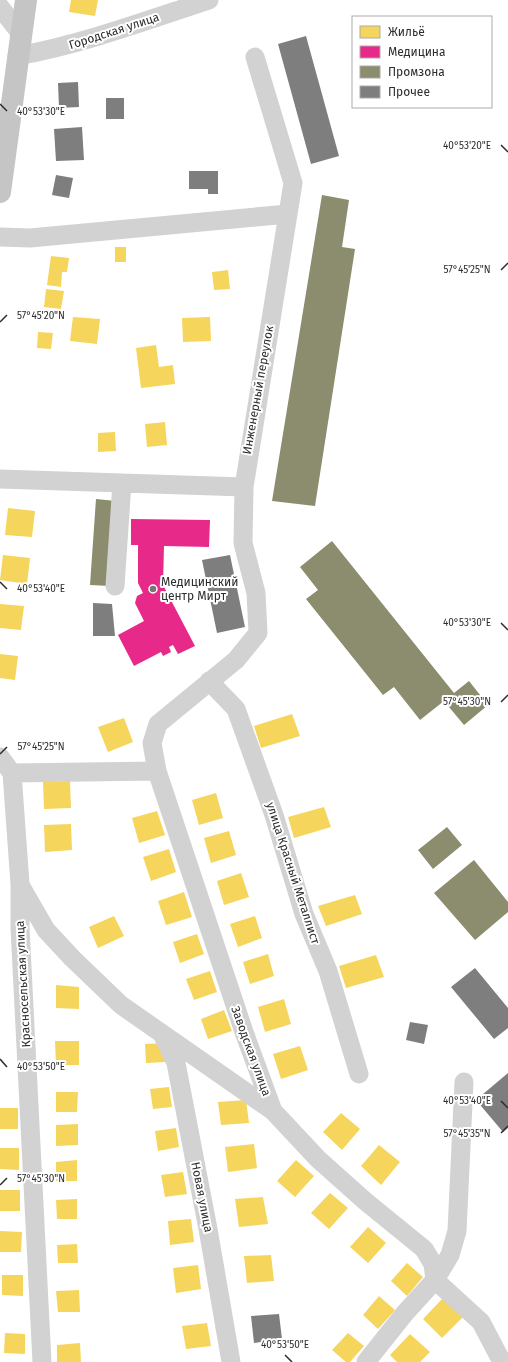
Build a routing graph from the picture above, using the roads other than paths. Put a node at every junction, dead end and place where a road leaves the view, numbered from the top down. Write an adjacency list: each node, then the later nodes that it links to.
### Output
1 (26, 0): 4 (main road)
2 (209, 0): 5 (street, Городская улица)
3 (0, 7): 4 (street)
4 (21, 34): 5 (main road)
5 (17, 56): 7 (main road)
6 (255, 57): 8 (street, Инженерный переулок)
7 (0, 192)
8 (288, 214): 9 (street); 12 (street, Инженерный переулок)
9 (0, 237)
10 (0, 479): 11 (street)
11 (122, 483): 12 (street); 13 (street)
12 (244, 487): 14 (street, Инженерный переулок)
13 (115, 586)
14 (209, 681): 16 (street, Заводская улица); 20 (street, улица Красный Металлист)
15 (0, 757): 17 (street)
16 (157, 771): 17 (street); 22 (street, Заводская улица)
17 (12, 773): 18 (street, Красносельская улица)
18 (20, 884): 19 (street); 24 (street, Красносельская улица)
19 (163, 1035): 22 (street); 25 (street, Новая улица)
20 (359, 1074)
21 (464, 1082): 23 (street)
22 (273, 1111): 23 (street, Заводская улица)
23 (435, 1280): 26 (street); 27 (street)
24 (42, 1362)
25 (231, 1362)
26 (366, 1362)
27 (502, 1362)

